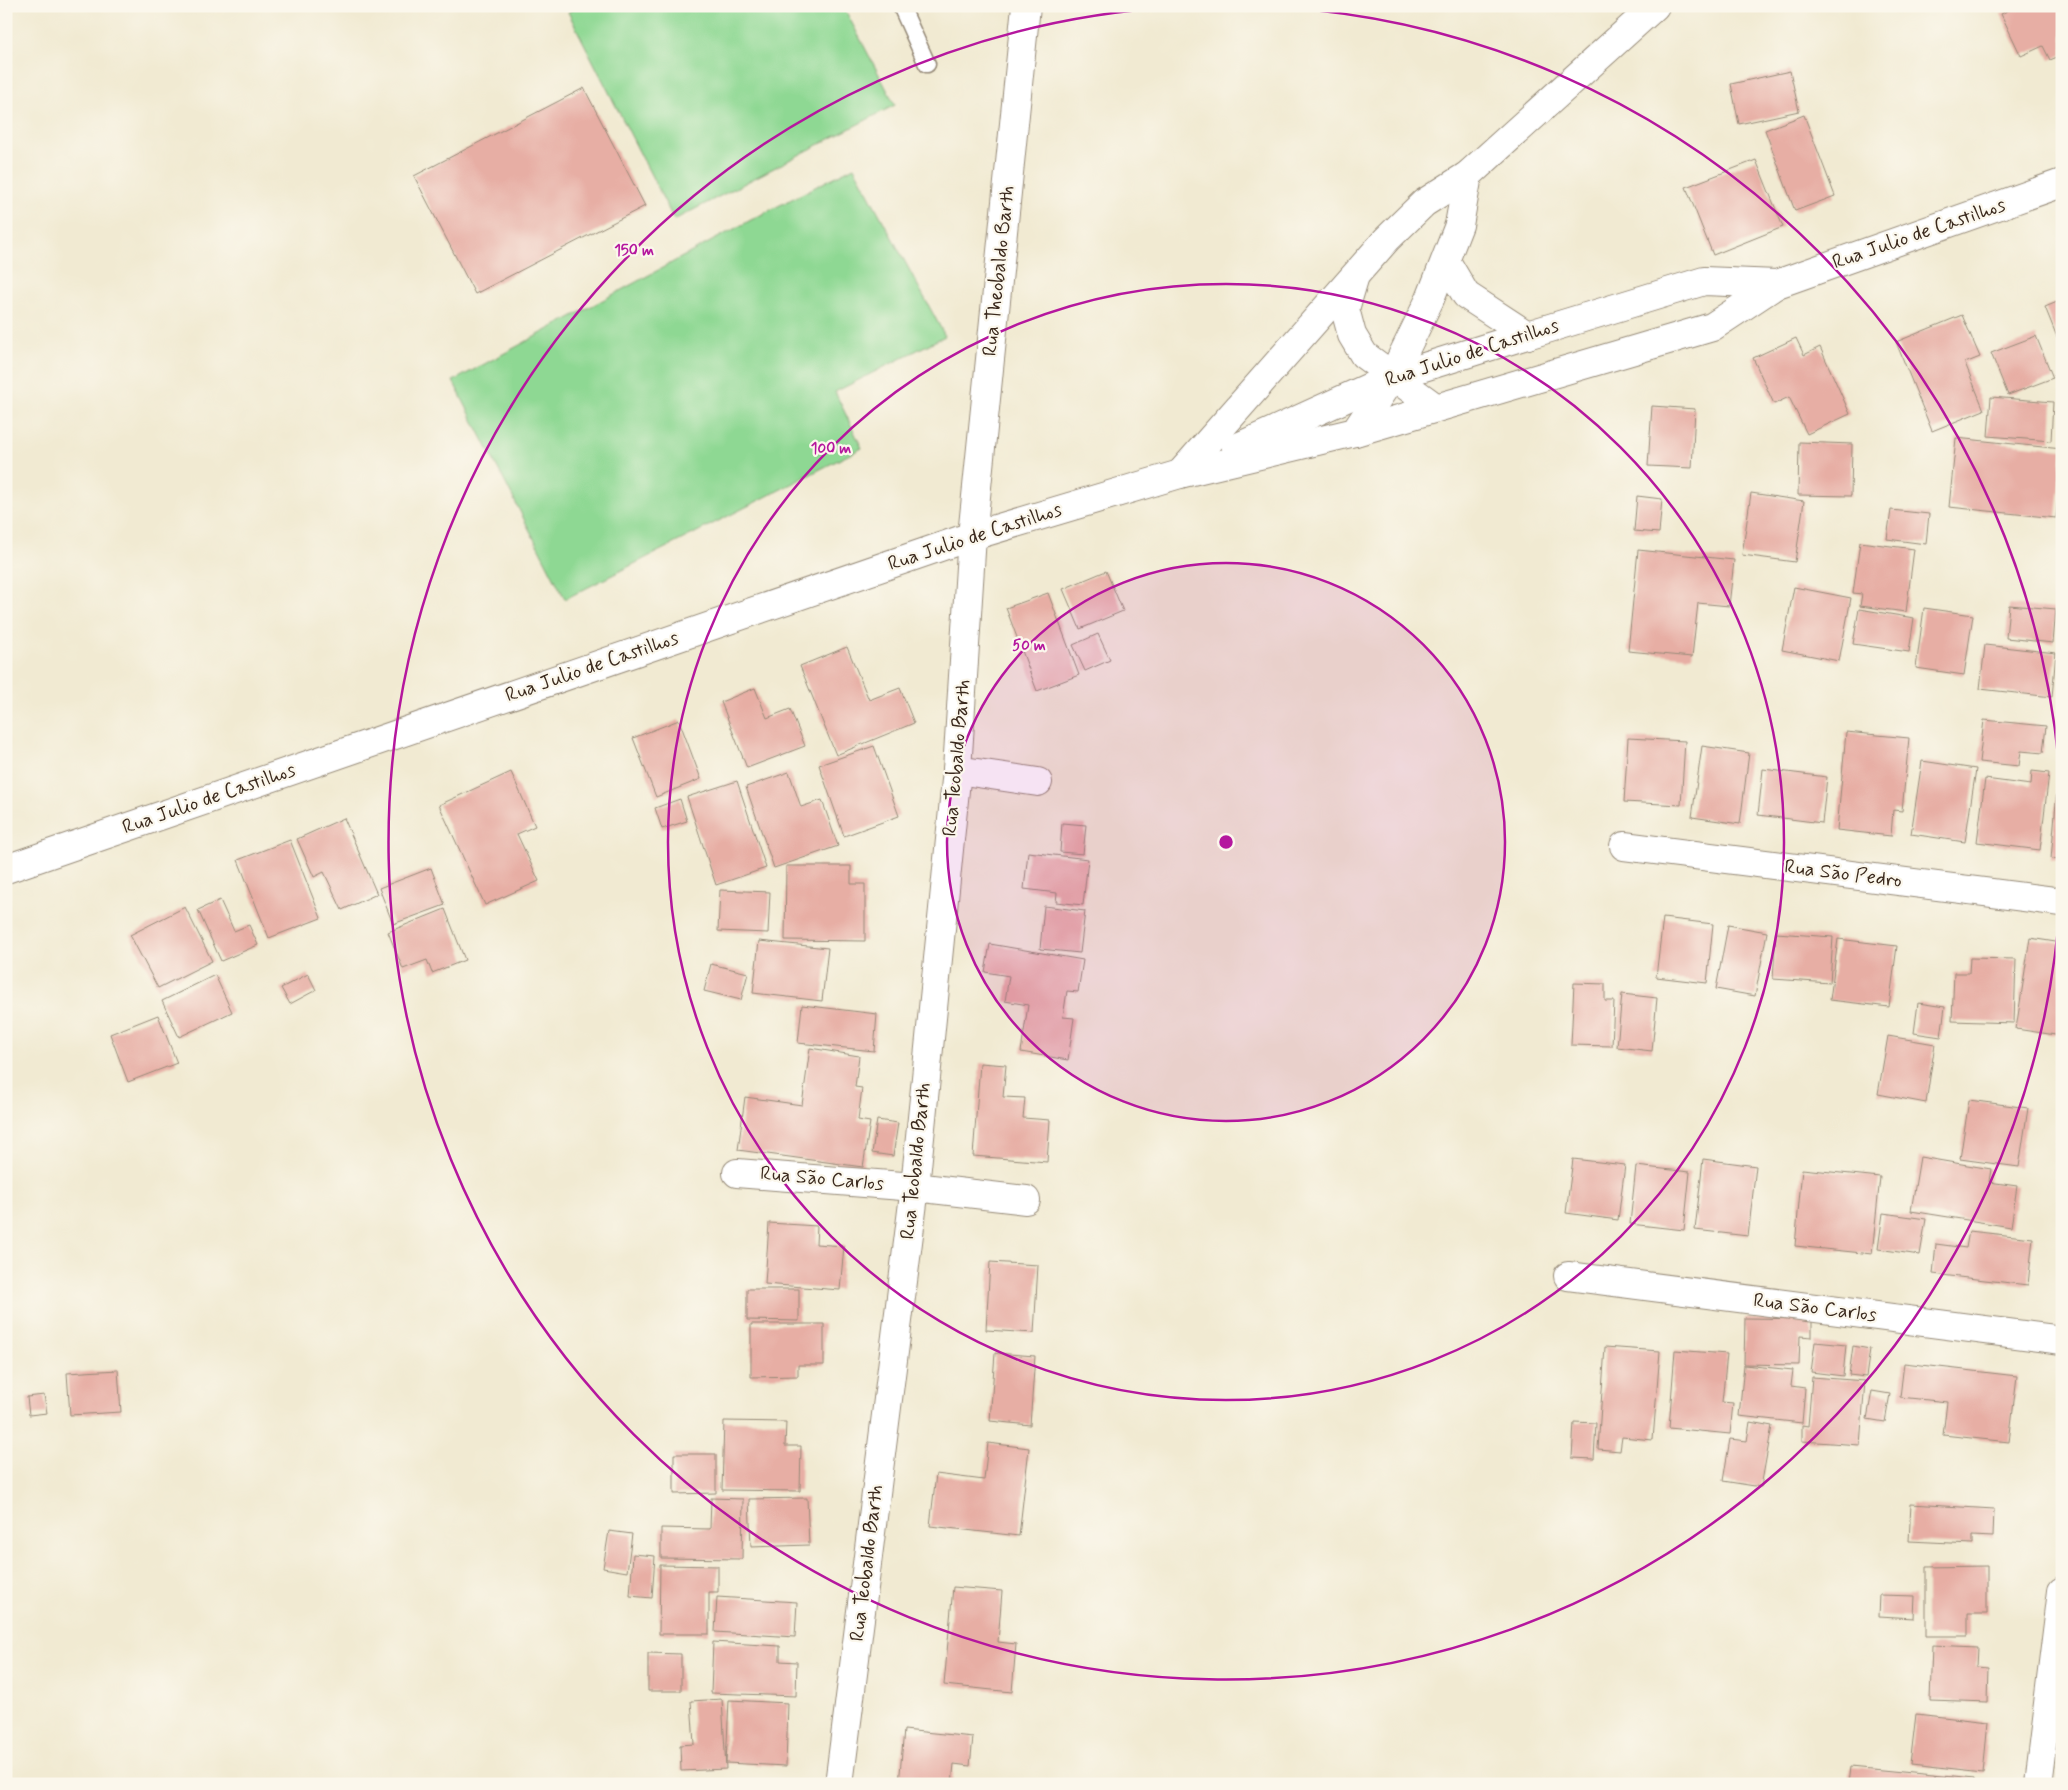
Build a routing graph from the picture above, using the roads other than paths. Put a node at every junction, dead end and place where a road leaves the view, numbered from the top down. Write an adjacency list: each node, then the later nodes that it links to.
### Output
1 (901, 6): 4 (lane)
2 (1026, 6): 15 (street, Rua Theobaldo Barth)
3 (1655, 6): 5 (street)
4 (926, 64)
5 (1468, 176): 7 (street); 8 (street)
6 (2062, 183): 9 (street, Rua Julio de Castilhos)
7 (1446, 261): 10 (street); 11 (street)
8 (1354, 277): 11 (street); 14 (street)
9 (1777, 284): 10 (street, Rua Julio de Castilhos); 12 (street, Rua Julio de Castilhos)
10 (1526, 334): 11 (street, Rua Julio de Castilhos)
11 (1392, 377): 12 (street); 13 (street); 14 (street, Rua Julio de Castilhos)
12 (1435, 407): 13 (street, Rua Julio de Castilhos)
13 (1355, 432): 14 (street, Rua Julio de Castilhos)
14 (1180, 474): 15 (street, Rua Julio de Castilhos)
15 (972, 536): 16 (street, Rua Teobaldo Barth); 19 (street, Rua Julio de Castilhos)
16 (958, 770): 17 (street); 22 (street, Rua Teobaldo Barth)
17 (1038, 782)
18 (1624, 846): 20 (street, Rua São Pedro)
19 (6, 868)
20 (2062, 902)
21 (737, 1172): 22 (street, Rua São Carlos)
22 (914, 1187): 23 (street, Rua São Carlos); 27 (street, Rua Teobaldo Barth)
23 (1026, 1200)
24 (1568, 1276): 25 (street, Rua São Carlos)
25 (2062, 1340)
26 (2062, 1591): 28 (street)
27 (839, 1784)
28 (2038, 1784)

